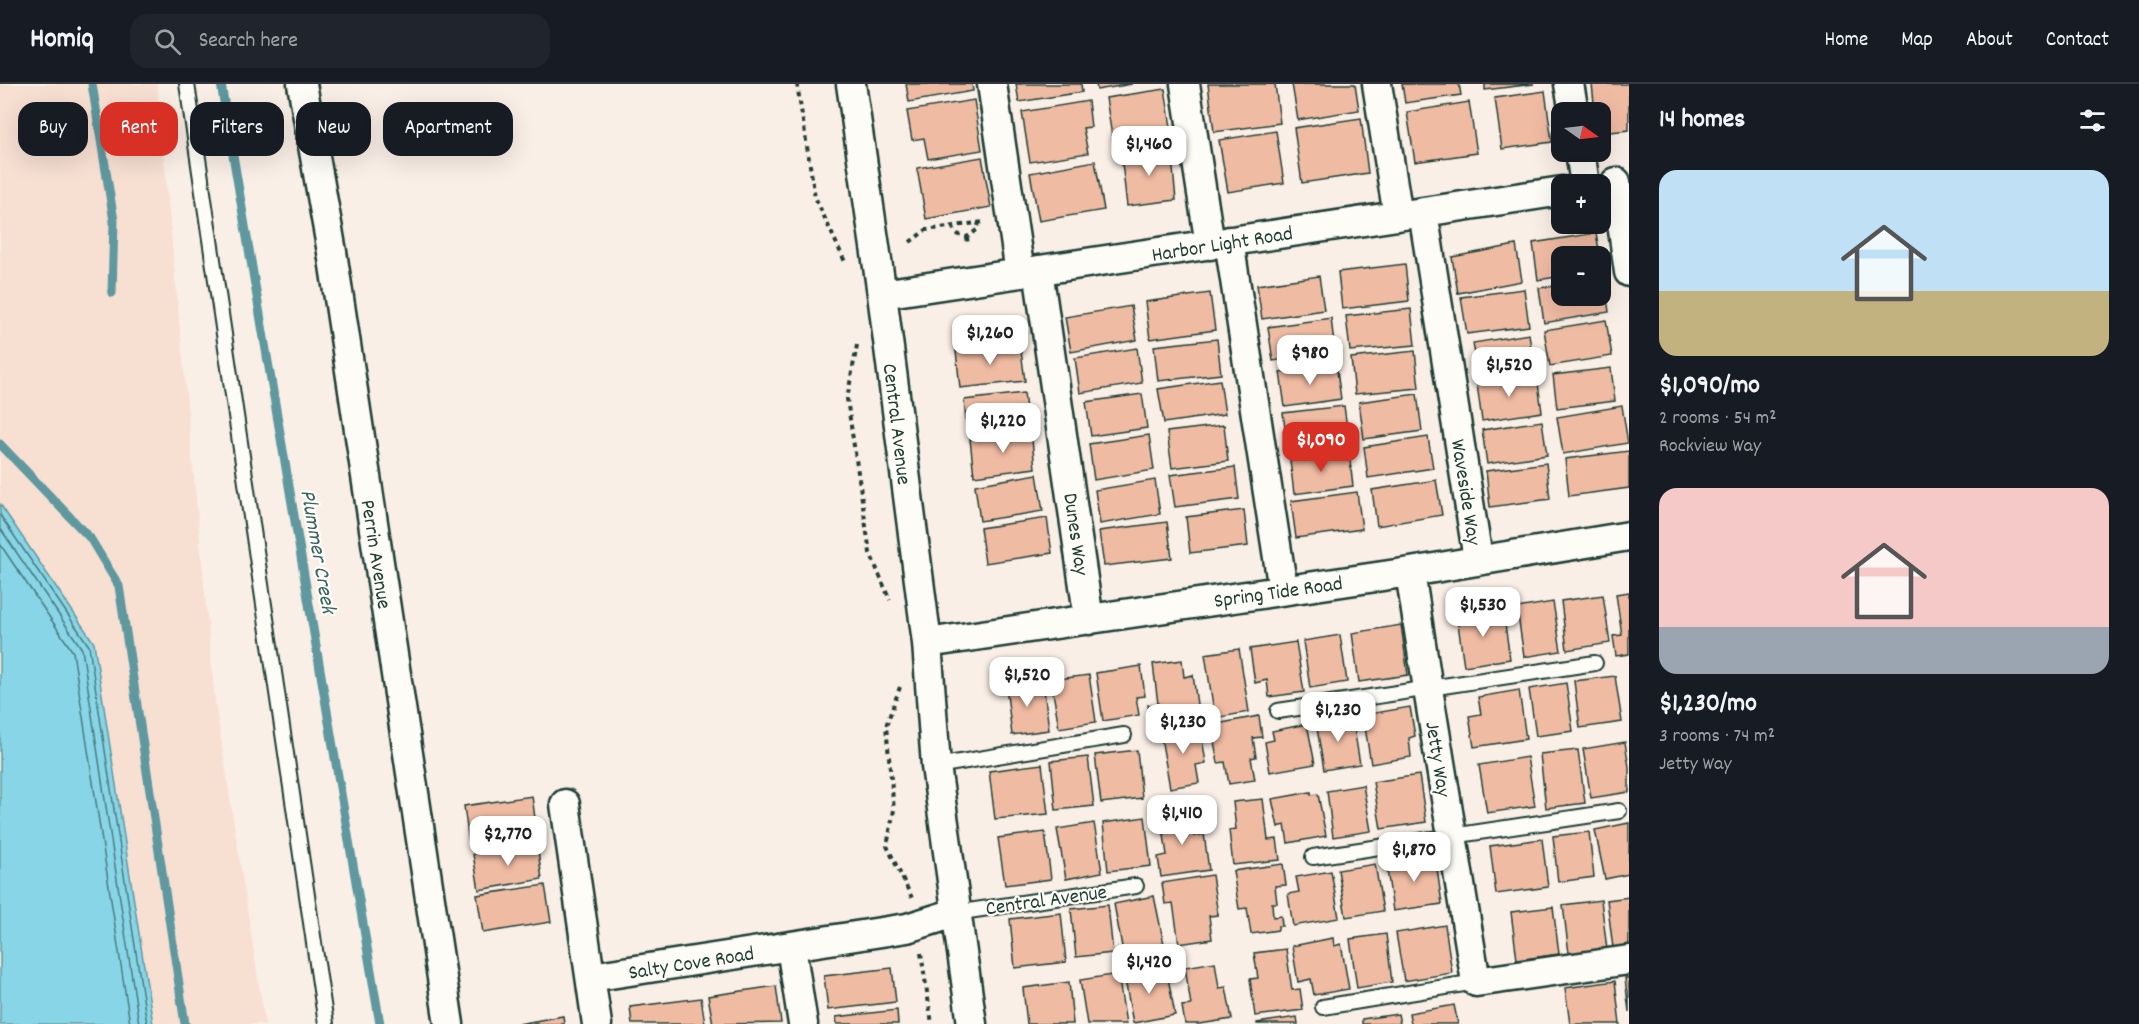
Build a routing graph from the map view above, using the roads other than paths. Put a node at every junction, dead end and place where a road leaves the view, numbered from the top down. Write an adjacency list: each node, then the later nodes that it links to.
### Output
1 (187, 84): 38 (lane)
2 (302, 84): 39 (street, Perrin Avenue)
3 (851, 84): 15 (street, Central Avenue)
4 (992, 84): 13 (street, Dunes Way)
5 (1185, 84): 12 (street)
6 (1377, 84): 11 (street, Waveside Way)
7 (1569, 84): 8 (street)
8 (1572, 102)
9 (1615, 182): 14 (street)
10 (1551, 193): 11 (street, Harbor Light Road)
11 (1411, 214): 12 (street, Harbor Light Road); 17 (street, Waveside Way)
12 (1219, 243): 13 (street, Harbor Light Road); 19 (street)
13 (1029, 272): 15 (street, Harbor Light Road); 20 (street, Dunes Way)
14 (1629, 272)
15 (882, 294): 21 (street, Central Avenue)
16 (1629, 536): 17 (street, Spring Tide Road)
17 (1478, 559): 18 (street, Spring Tide Road)
18 (1410, 572): 19 (street, Spring Tide Road); 23 (street, Jetty Way)
19 (1283, 590): 20 (street, Spring Tide Road)
20 (1089, 620): 21 (street, Spring Tide Road)
21 (927, 644): 26 (street, Central Avenue)
22 (1595, 663): 23 (lane)
23 (1428, 688): 24 (lane); 29 (street, Jetty Way)
24 (1278, 711)
25 (1124, 735): 26 (lane)
26 (936, 766): 32 (street, Central Avenue)
27 (566, 804): 35 (street)
28 (1619, 811): 29 (lane)
29 (1452, 836): 30 (lane); 36 (street, Jetty Way)
30 (1313, 857)
31 (1136, 886): 32 (lane, Central Avenue)
32 (956, 913): 33 (street, Salty Cove Road); 42 (street, Central Avenue)
33 (791, 947): 35 (street, Salty Cove Road); 41 (street)
34 (1629, 960): 36 (street)
35 (591, 977): 40 (street)
36 (1476, 982): 37 (lane)
37 (1323, 1007)
38 (326, 1024)
39 (449, 1024)
40 (597, 1024)
41 (803, 1024)
42 (972, 1024)

